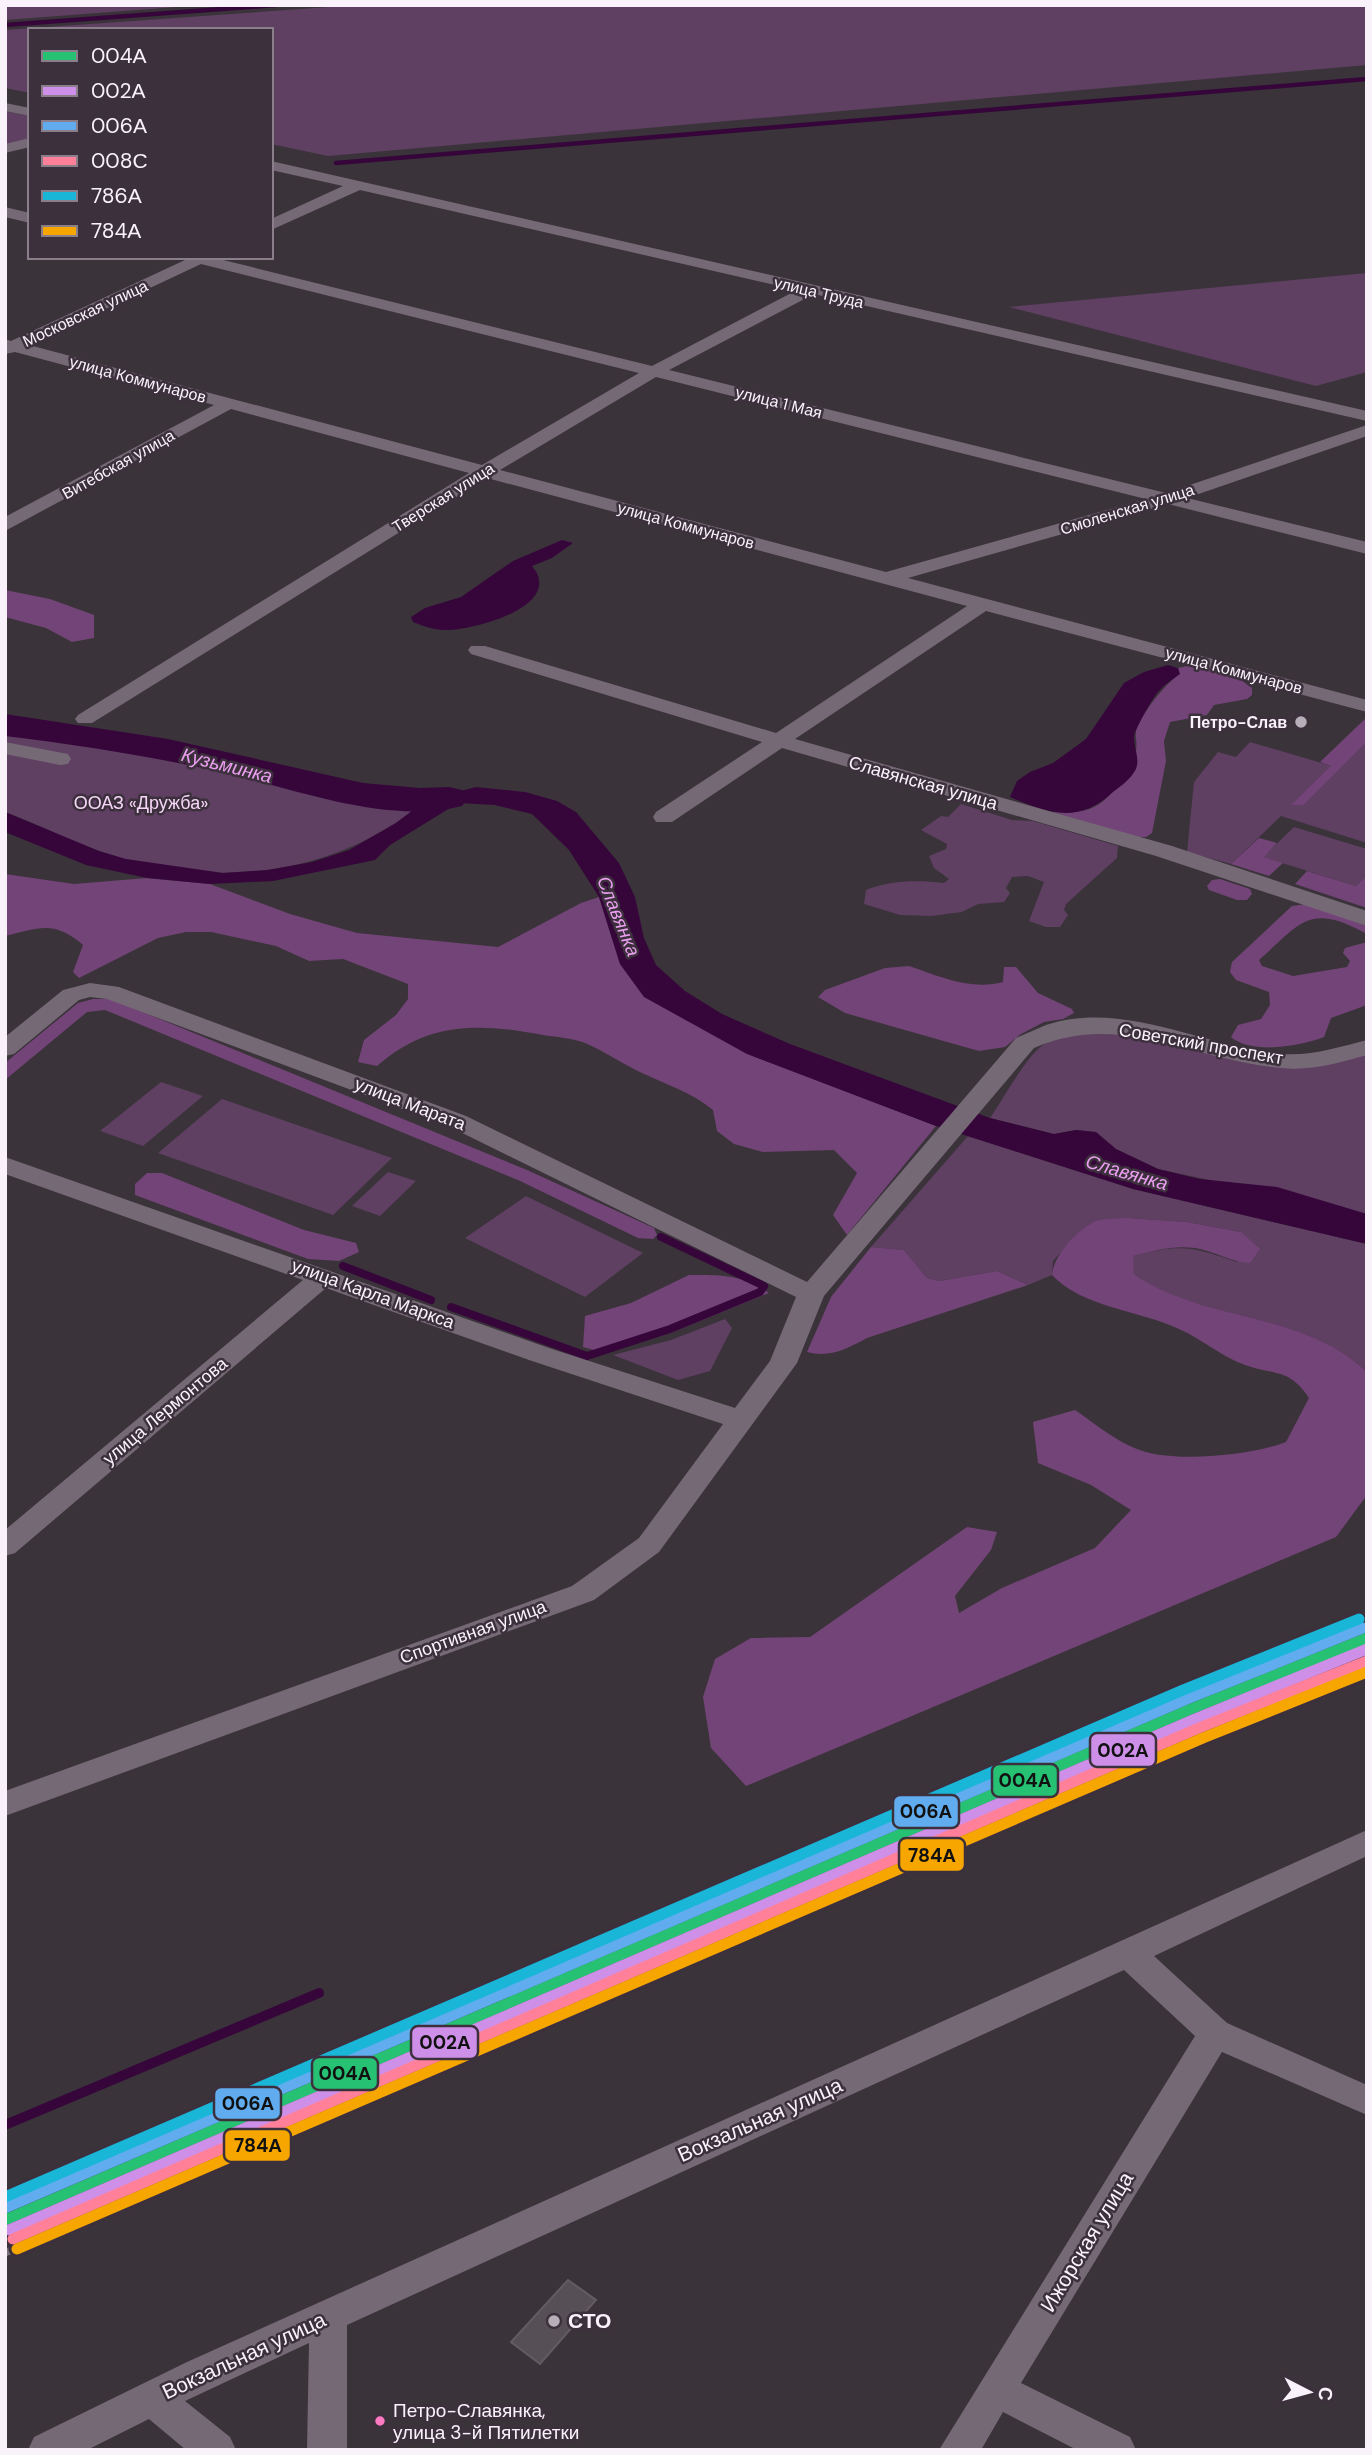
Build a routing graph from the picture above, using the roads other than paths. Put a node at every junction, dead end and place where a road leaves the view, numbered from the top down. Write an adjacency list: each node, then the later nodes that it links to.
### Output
1 (5, 107): 2 (street)
2 (28, 112)
3 (28, 143): 4 (street)
4 (5, 149)
5 (273, 165): 6 (street, улица Труда)
6 (360, 184): 9 (street); 12 (street, улица Труда)
7 (5, 212): 8 (street)
8 (28, 218)
9 (273, 224)
10 (195, 259): 13 (street, Московская улица)
11 (201, 259): 14 (street, улица 1 Мая)
12 (810, 290): 14 (street, Тверская улица); 16 (street, улица Труда)
13 (8, 346): 15 (street, улица Коммунаров)
14 (655, 371): 18 (street, Тверская улица); 19 (street, улица 1 Мая)
15 (230, 403): 18 (street, улица Коммунаров); 20 (street, Витебская улица)
16 (1367, 416)
17 (1367, 430): 19 (street, Смоленская улица)
18 (485, 471): 22 (street, улица Коммунаров); 26 (street, Тверская улица)
19 (1166, 499): 21 (street, улица 1 Мая); 22 (street, Смоленская улица)
20 (5, 525)
21 (1367, 548)
22 (884, 579): 23 (street, улица Коммунаров)
23 (982, 604): 25 (street, улица Коммунаров); 27 (street)
24 (478, 650): 27 (street, Славянская улица)
25 (1367, 706)
26 (85, 719)
27 (777, 740): 30 (street); 31 (street, Славянская улица)
28 (5, 748): 29 (street)
29 (60, 759)
30 (664, 817)
31 (1367, 919)
32 (1367, 1047): 36 (street, Советский проспект)
33 (5, 1049): 36 (street, улица Марата)
34 (11, 1174): 35 (street, улица Карла Маркса)
35 (324, 1276): 37 (street, улица Карла Маркса); 38 (street, улица Лермонтова)
36 (811, 1294): 37 (street, Спортивная улица)
37 (742, 1420): 39 (street, Спортивная улица)
38 (5, 1546)
39 (5, 1804)
40 (1367, 1842): 41 (street, Вокзальная улица)
41 (1128, 1953): 42 (street); 44 (street, Вокзальная улица)
42 (1215, 2033): 43 (street); 45 (street, Ижорская улица)
43 (1367, 2101)
44 (328, 2317): 46 (street, Вокзальная улица); 49 (street)
45 (997, 2390): 50 (street, Ижорская улица); 51 (street)
46 (153, 2399): 47 (street, Вокзальная улица); 48 (street)
47 (48, 2450)
48 (216, 2450)
49 (327, 2450)
50 (959, 2450)
51 (1115, 2450)

